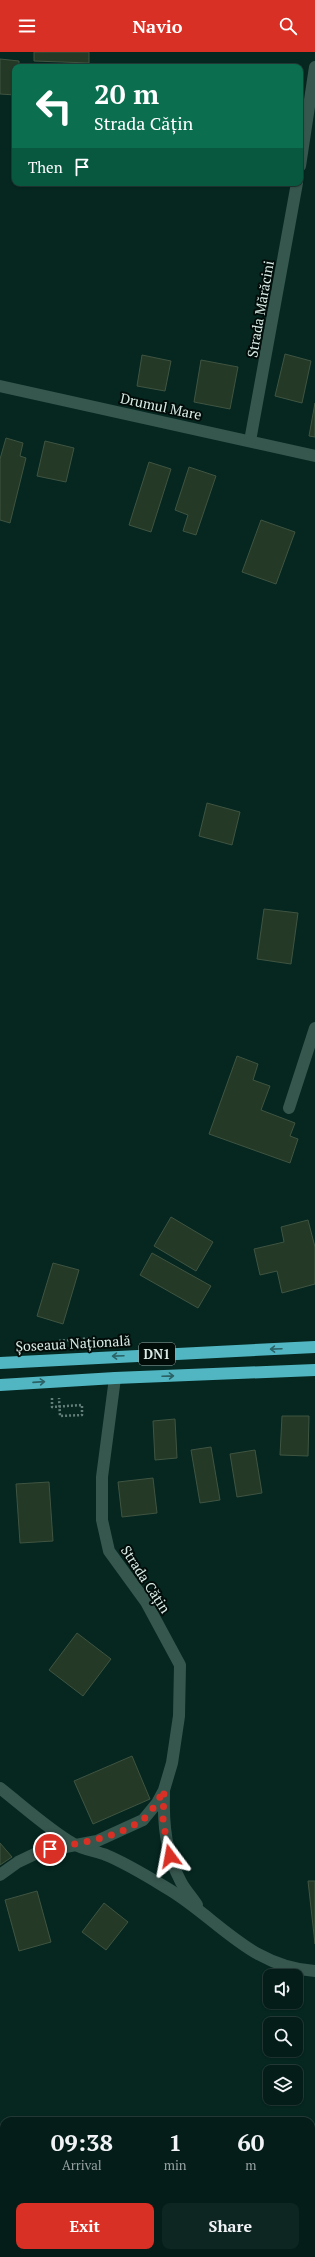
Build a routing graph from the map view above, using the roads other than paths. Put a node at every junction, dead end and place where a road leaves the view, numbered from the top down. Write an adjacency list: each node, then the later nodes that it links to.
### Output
1 (315, 67): 2 (street)
2 (303, 146)
3 (296, 186): 5 (street, Strada Mărăcini)
4 (0, 386): 5 (street, Drumul Mare)
5 (250, 441): 6 (street, Drumul Mare)
6 (315, 456)
7 (315, 1028): 8 (street)
8 (289, 1108)
9 (315, 1348): 10 (highway, Șoseaua Națională / DN1, one-way to 10)
10 (0, 1362)
11 (315, 1370): 12 (highway, DN1, one-way to 11)
12 (115, 1378): 13 (highway, DN1, one-way to 12); 15 (street, Strada Cățin)
13 (0, 1385)
14 (0, 1788): 16 (street, Strada Cățin)
15 (164, 1790): 16 (street, Strada Cățin); 18 (street, Strada Cățin)
16 (73, 1844): 17 (street, Strada Cățin); 18 (street, Strada Cățin)
17 (0, 1875)
18 (200, 1911): 19 (street, Strada Cățin)
19 (315, 1971)

